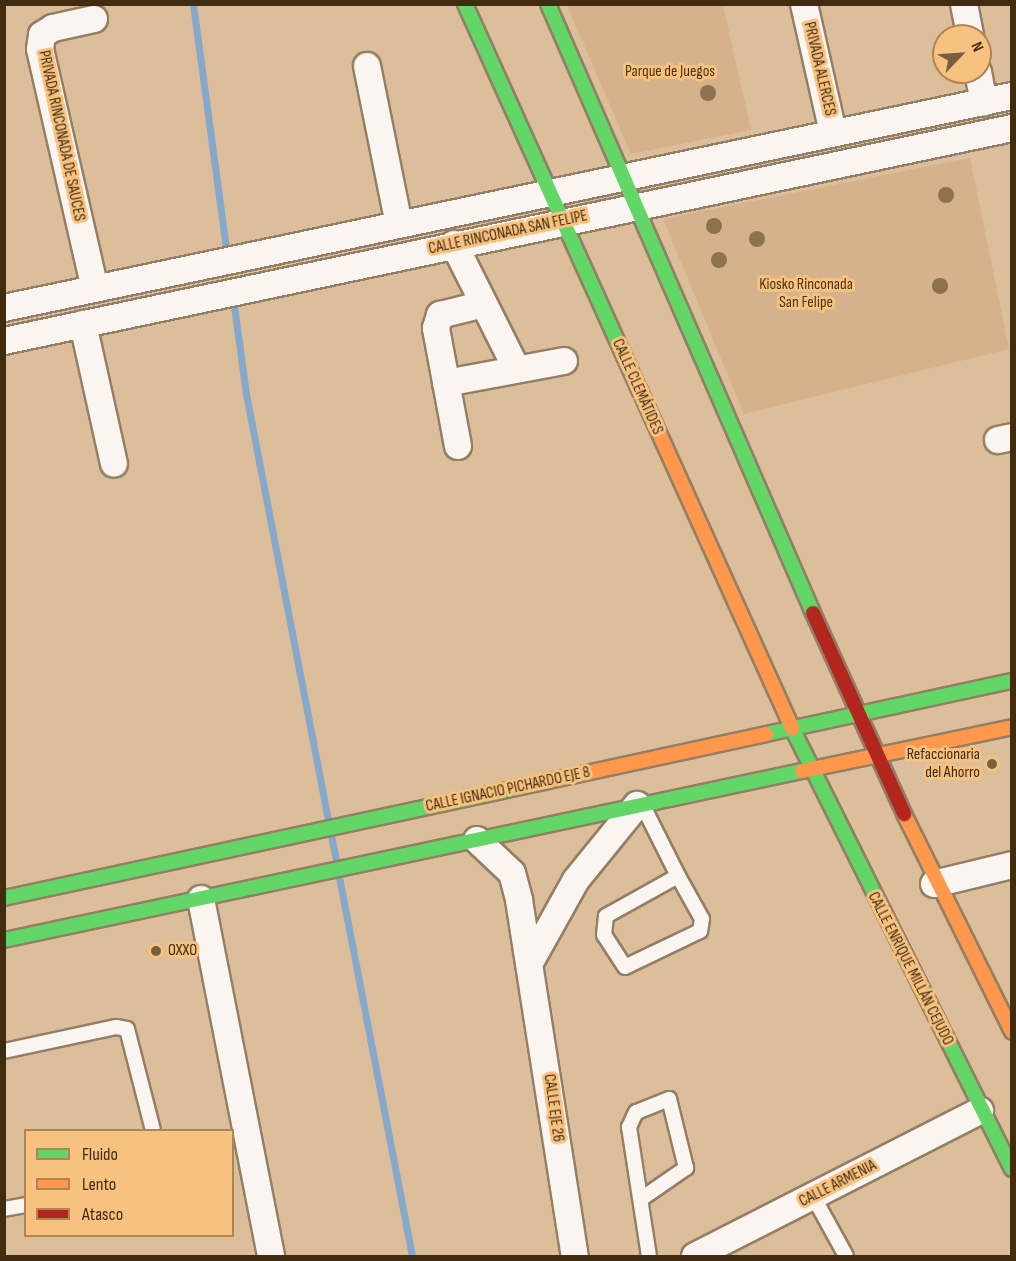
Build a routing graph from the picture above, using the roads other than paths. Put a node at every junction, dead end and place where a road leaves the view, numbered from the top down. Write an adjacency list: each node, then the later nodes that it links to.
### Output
1 (465, 4): 14 (main road, CALLE CLEMÁTIDES)
2 (548, 4): 13 (main road)
3 (804, 4): 12 (street, PRIVADA ALERCES)
4 (964, 4): 6 (street)
5 (94, 19): 19 (street, PRIVADA RINCONADA DE SAUCES)
6 (968, 24)
7 (367, 66): 17 (street)
8 (980, 84): 10 (street)
9 (1011, 96): 10 (street, CALLE RINCONADA SAN FELIPE)
10 (984, 102): 12 (street, CALLE RINCONADA SAN FELIPE)
11 (1011, 128): 15 (street, CALLE RINCONADA SAN FELIPE)
12 (833, 133): 13 (street, CALLE RINCONADA SAN FELIPE)
13 (622, 177): 14 (street, CALLE RINCONADA SAN FELIPE); 15 (main road)
14 (549, 193): 16 (main road, CALLE CLEMÁTIDES); 17 (street, CALLE RINCONADA SAN FELIPE)
15 (635, 206): 16 (street, CALLE RINCONADA SAN FELIPE); 30 (main road)
16 (562, 222): 18 (street, CALLE RINCONADA SAN FELIPE); 32 (main road, CALLE CLEMÁTIDES)
17 (399, 224): 19 (street, CALLE RINCONADA SAN FELIPE)
18 (454, 244): 20 (street); 22 (street, CALLE RINCONADA SAN FELIPE)
19 (94, 289): 21 (street, CALLE RINCONADA SAN FELIPE)
20 (484, 304): 25 (street); 26 (street)
21 (4, 308)
22 (83, 324): 23 (street, CALLE RINCONADA SAN FELIPE); 28 (street)
23 (4, 341)
24 (564, 362): 25 (street)
25 (516, 368): 26 (street)
26 (446, 383): 27 (street)
27 (458, 446)
28 (114, 464)
29 (1011, 681): 30 (main road, CALLE IGNACIO PICHARDO EJE 8)
30 (856, 714): 32 (main road, CALLE IGNACIO PICHARDO EJE 8); 33 (main road)
31 (1011, 727): 33 (main road)
32 (791, 728): 34 (main road, CALLE CLEMÁTIDES); 40 (main road, CALLE IGNACIO PICHARDO EJE 8)
33 (875, 755): 34 (main road); 39 (main road)
34 (810, 769): 35 (main road); 48 (main road, CALLE ENRIQUE MILLÁN CEJUDO)
35 (639, 804): 36 (main road); 38 (lane); 45 (street)
36 (477, 840): 42 (main road); 45 (street, CALLE EJE 26)
37 (1011, 865): 39 (street)
38 (678, 876): 38 (lane)
39 (934, 884): 46 (main road)
40 (23, 894): 41 (main road, CALLE IGNACIO PICHARDO EJE 8); 43 (main road)
41 (4, 898)
42 (201, 899): 43 (main road); 55 (street)
43 (33, 933): 44 (main road)
44 (4, 940)
45 (531, 959): 56 (street, CALLE EJE 26)
46 (1011, 1032)
47 (4, 1051): 49 (lane)
48 (981, 1111): 50 (main road, CALLE ENRIQUE MILLÁN CEJUDO); 51 (street, CALLE ARMENIA)
49 (152, 1129)
50 (1011, 1169)
51 (813, 1196): 58 (street, CALLE ARMENIA); 59 (lane)
52 (641, 1199): 52 (lane); 57 (lane)
53 (24, 1205): 54 (lane)
54 (4, 1209)
55 (271, 1257)
56 (575, 1257)
57 (650, 1257)
58 (695, 1257)
59 (846, 1257)

